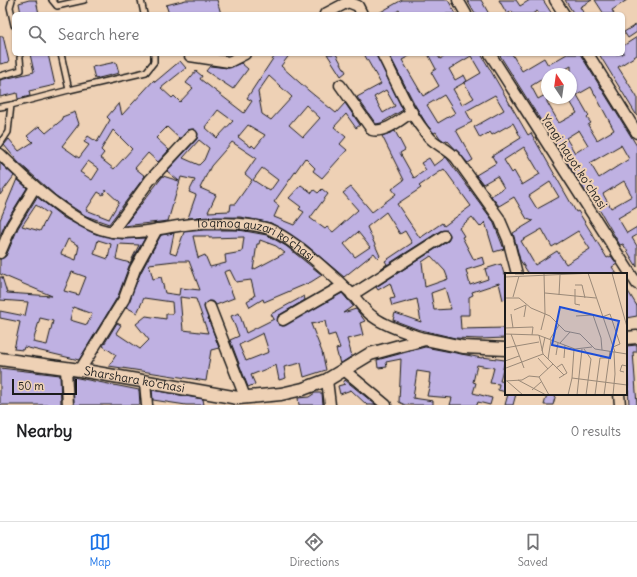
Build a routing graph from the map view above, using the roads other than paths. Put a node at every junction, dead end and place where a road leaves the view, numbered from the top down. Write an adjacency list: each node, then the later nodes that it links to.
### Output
1 (12, 0): 12 (lane)
2 (52, 0): 3 (lane)
3 (84, 0)
4 (140, 0): 7 (lane)
5 (458, 0): 10 (street)
6 (555, 0): 11 (street)
7 (143, 12)
8 (329, 12): 9 (street)
9 (361, 12)
10 (465, 12)
11 (563, 12)
12 (12, 16)
13 (61, 56): 23 (lane)
14 (154, 56): 23 (lane)
15 (190, 56): 16 (street)
16 (241, 56)
17 (383, 56): 26 (street)
18 (491, 56): 37 (street, Yangi hayot koʻchasi)
19 (589, 56): 27 (street)
20 (20, 58): 21 (lane)
21 (0, 76)
22 (340, 85): 26 (street)
23 (69, 90): 24 (lane)
24 (11, 105): 25 (lane); 29 (lane)
25 (0, 107)
26 (412, 112): 36 (street)
27 (637, 133)
28 (192, 134): 33 (street)
29 (0, 144)
30 (0, 154): 31 (street, To'qmoq guzari ko'chasi)
31 (35, 187): 33 (street, To'qmoq guzari ko'chasi); 35 (street)
32 (157, 229): 33 (street, To'qmoq guzari ko'chasi); 38 (street, To'qmoq guzari ko'chasi); 48 (street)
33 (112, 232)
34 (444, 236): 39 (street)
35 (0, 253)
36 (517, 273)
37 (637, 284)
38 (342, 286): 39 (street, To'qmoq guzari ko'chasi); 41 (street)
39 (352, 295): 44 (street, To'qmoq guzari ko'chasi)
40 (210, 307): 53 (street)
41 (283, 320)
42 (637, 337): 43 (street)
43 (627, 338)
44 (425, 339): 45 (street, To'qmoq guzari ko'chasi); 49 (street, Sharshara ko'chasi)
45 (505, 348)
46 (0, 359): 47 (street, Sharshara ko'chasi)
47 (66, 368): 48 (street, Sharshara ko'chasi); 54 (street)
48 (80, 370): 51 (street, Sharshara ko'chasi)
49 (344, 370): 50 (street, Sharshara ko'chasi); 57 (street)
50 (327, 380): 53 (street, Sharshara ko'chasi); 56 (street)
51 (146, 382): 53 (street, Sharshara ko'chasi); 55 (street)
52 (619, 395): 58 (street)
53 (241, 400)
54 (68, 405)
55 (147, 405)
56 (330, 405)
57 (386, 405)
58 (620, 405)

